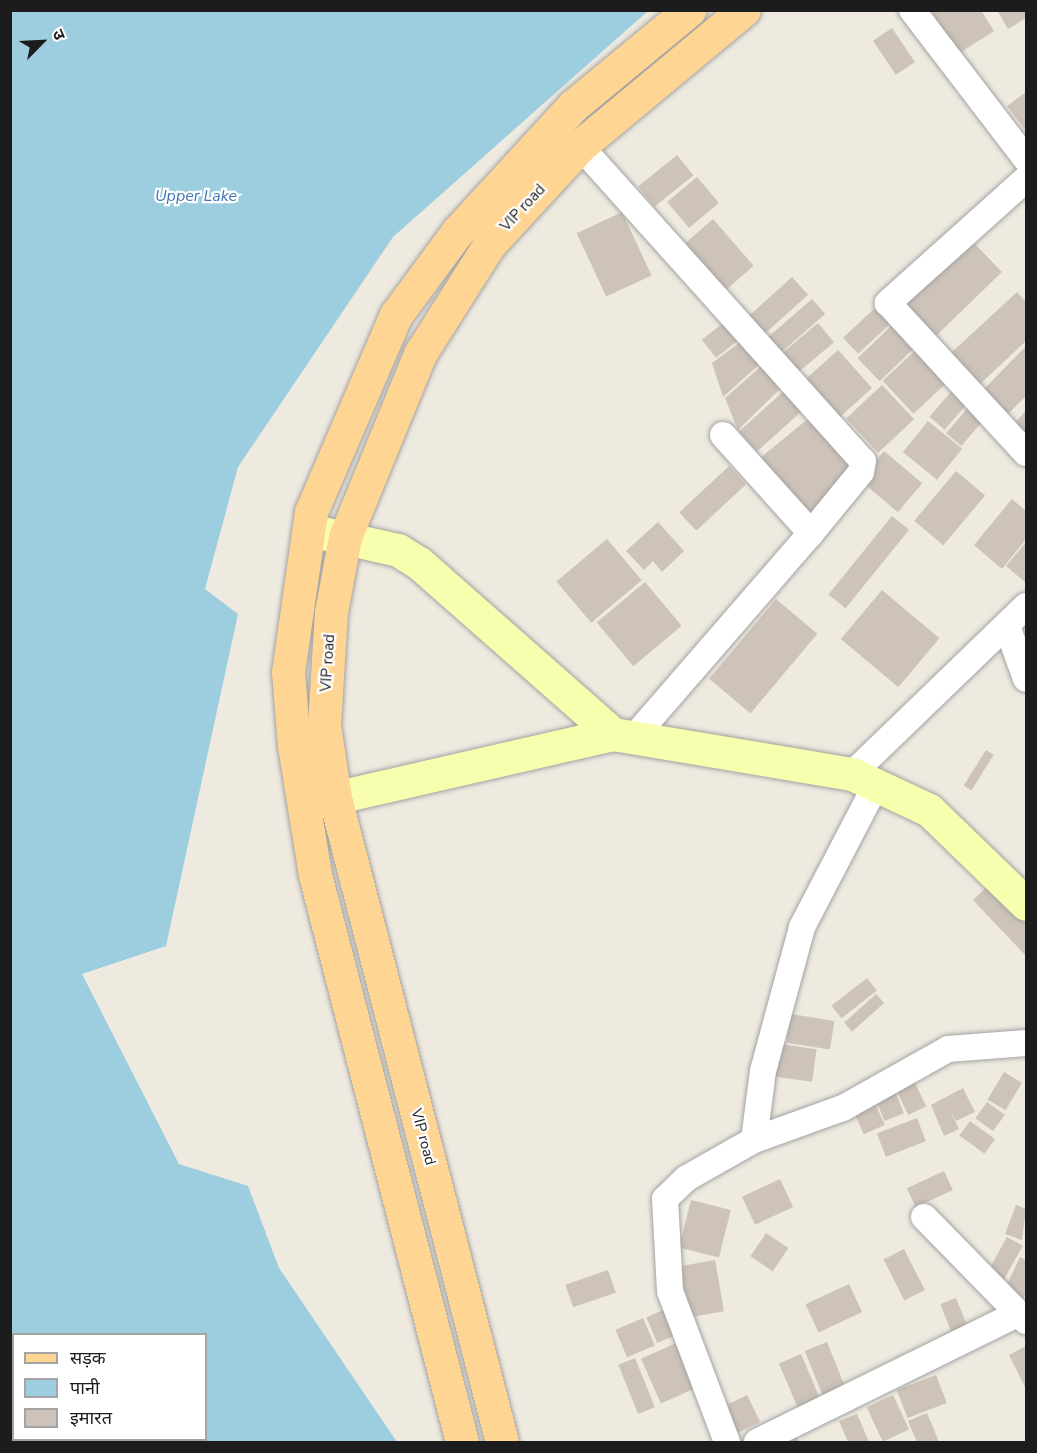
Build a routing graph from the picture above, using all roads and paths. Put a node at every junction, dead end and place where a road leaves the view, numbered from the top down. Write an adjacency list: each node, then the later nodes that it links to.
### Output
1 (689, 10): 9 (main road, VIP road)
2 (744, 10): 4 (main road, VIP road)
3 (912, 10): 5 (street)
4 (580, 146): 10 (street); 11 (main road, VIP road)
5 (1026, 159)
6 (1026, 179): 8 (street)
7 (723, 435): 10 (street)
8 (1026, 453)
9 (309, 530): 11 (street); 17 (main road, VIP road)
10 (811, 533): 15 (street)
11 (345, 537): 15 (street); 17 (main road, VIP road)
12 (1026, 606): 13 (street)
13 (1007, 626): 14 (street); 16 (street)
14 (1026, 679)
15 (625, 734): 16 (street); 17 (street)
16 (864, 780): 18 (street); 20 (street)
17 (319, 801): 23 (main road, VIP road); 24 (main road, VIP road)
18 (1026, 904)
19 (1026, 1043): 20 (street)
20 (754, 1140): 25 (street)
21 (924, 1217): 22 (street)
22 (1022, 1318): 26 (street)
23 (462, 1443)
24 (502, 1443)
25 (727, 1443)
26 (757, 1443)

